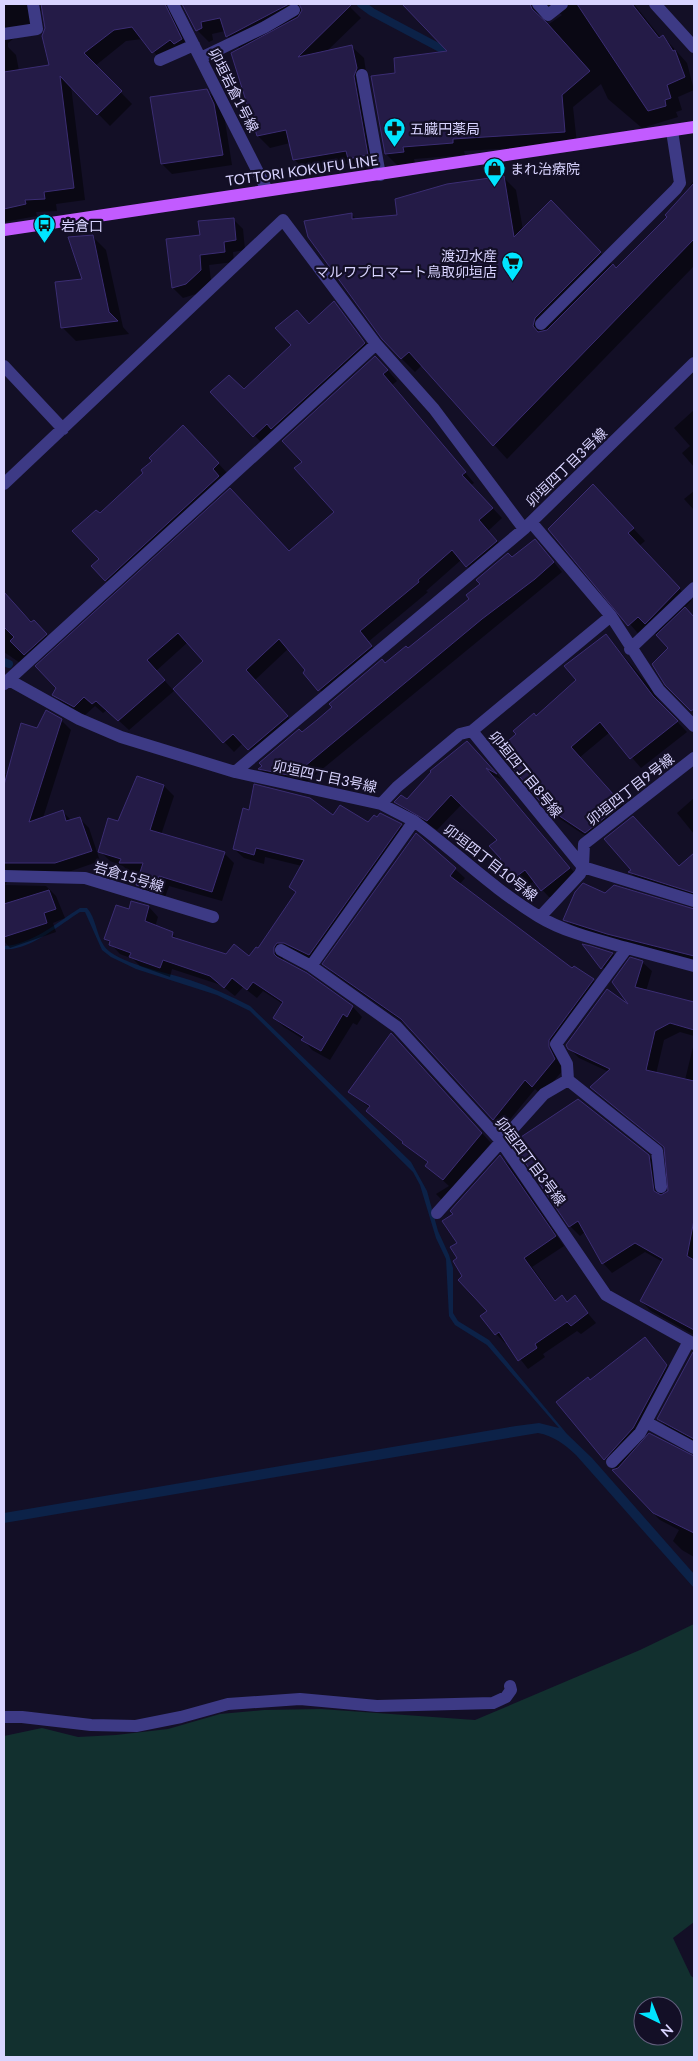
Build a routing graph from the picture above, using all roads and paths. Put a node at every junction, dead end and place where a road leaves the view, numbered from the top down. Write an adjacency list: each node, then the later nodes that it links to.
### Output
1 (33, 4): 7 (street)
2 (173, 4): 8 (street, 卯垣岩倉1号線)
3 (538, 4): 4 (street)
4 (562, 4)
5 (654, 4): 9 (street)
6 (294, 10): 10 (street)
7 (4, 34)
8 (194, 45): 10 (street, 卯垣岩倉1号線); 11 (street)
9 (694, 47)
10 (201, 58): 16 (street, 卯垣岩倉1号線)
11 (160, 60)
12 (362, 75): 15 (street)
13 (694, 127): 14 (main road, TOTTORI KOKUFU LINE)
14 (672, 131): 15 (main road, TOTTORI KOKUFU LINE); 18 (street)
15 (380, 175): 16 (main road, TOTTORI KOKUFU LINE)
16 (267, 190): 17 (main road, TOTTORI KOKUFU LINE)
17 (4, 230)
18 (541, 324)
19 (376, 344): 22 (street); 24 (street); 28 (street)
20 (694, 363): 24 (street, 卯垣四丁目3号線)
21 (4, 366): 22 (street)
22 (63, 429): 23 (street)
23 (4, 484)
24 (528, 526): 26 (street); 32 (street, 卯垣四丁目3号線)
25 (694, 588): 27 (street)
26 (611, 616): 27 (street); 30 (street, 卯垣四丁目8号線)
27 (630, 649): 29 (street)
28 (6, 682): 32 (street)
29 (694, 726)
30 (472, 731): 33 (street); 35 (street, 卯垣四丁目8号線)
31 (694, 758): 35 (street, 卯垣四丁目9号線)
32 (235, 772): 33 (street, 卯垣四丁目3号線)
33 (381, 804): 34 (street, 卯垣四丁目3号線)
34 (414, 821): 39 (street, 卯垣四丁目10号線); 42 (street)
35 (583, 867): 37 (street); 39 (street)
36 (4, 876): 38 (street, 岩倉15号線)
37 (694, 901)
38 (213, 917)
39 (540, 918): 40 (street, 卯垣四丁目10号線)
40 (627, 948): 43 (street, 卯垣四丁目10号線); 44 (street)
41 (280, 950): 42 (street, 卯垣四丁目3号線)
42 (311, 966): 45 (street, 卯垣四丁目3号線)
43 (694, 966)
44 (568, 1080): 45 (street); 46 (street)
45 (500, 1140): 47 (street); 48 (street, 卯垣四丁目3号線)
46 (661, 1187)
47 (437, 1213)
48 (692, 1343): 49 (street)
49 (646, 1422): 50 (street); 51 (street)
50 (694, 1448)
51 (612, 1462)
52 (510, 1686): 53 (street)
53 (4, 1717)

